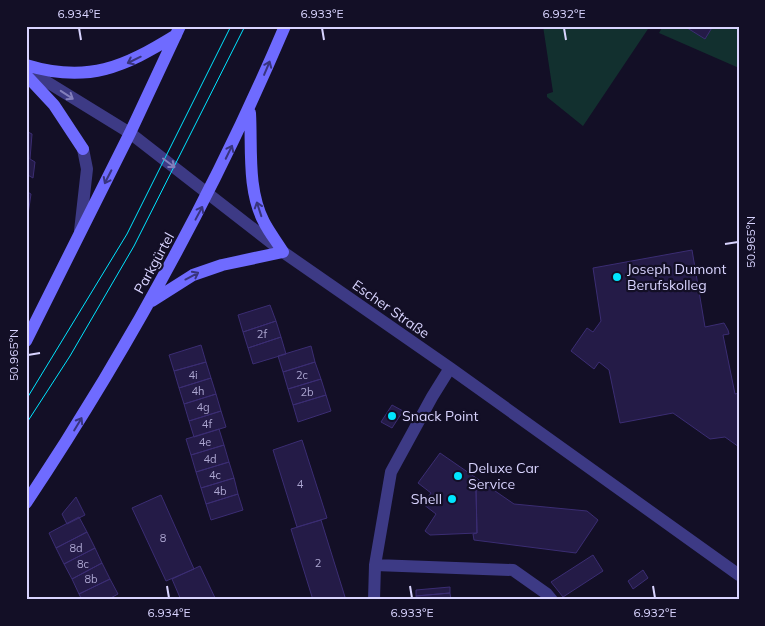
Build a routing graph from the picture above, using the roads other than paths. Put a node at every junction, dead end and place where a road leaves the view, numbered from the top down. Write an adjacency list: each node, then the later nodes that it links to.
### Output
1 (285, 26): 6 (main road, Parkgürtel, one-way to 1)
2 (178, 31): 3 (main road, one-way to 3); 7 (main road)
3 (26, 65)
4 (26, 69): 7 (street, Escher Straße, one-way to 7)
5 (26, 75): 8 (main road)
6 (249, 110): 9 (main road, Parkgürtel, one-way to 6); 11 (main road, one-way to 6)
7 (130, 134): 9 (street, Escher Straße, one-way to 9); 10 (main road, one-way to 10)
8 (83, 149): 10 (street)
9 (210, 193): 11 (street, Escher Straße); 12 (main road, Parkgürtel, one-way to 9)
10 (80, 231): 13 (main road)
11 (283, 252): 12 (main road, one-way to 11); 14 (street, Escher Straße)
12 (150, 302): 15 (main road, Parkgürtel, one-way to 12)
13 (26, 341)
14 (450, 368): 16 (street); 17 (street, Escher Straße)
15 (26, 503)
16 (375, 565): 18 (street); 19 (street)
17 (739, 575)
18 (374, 600)
19 (552, 600)

